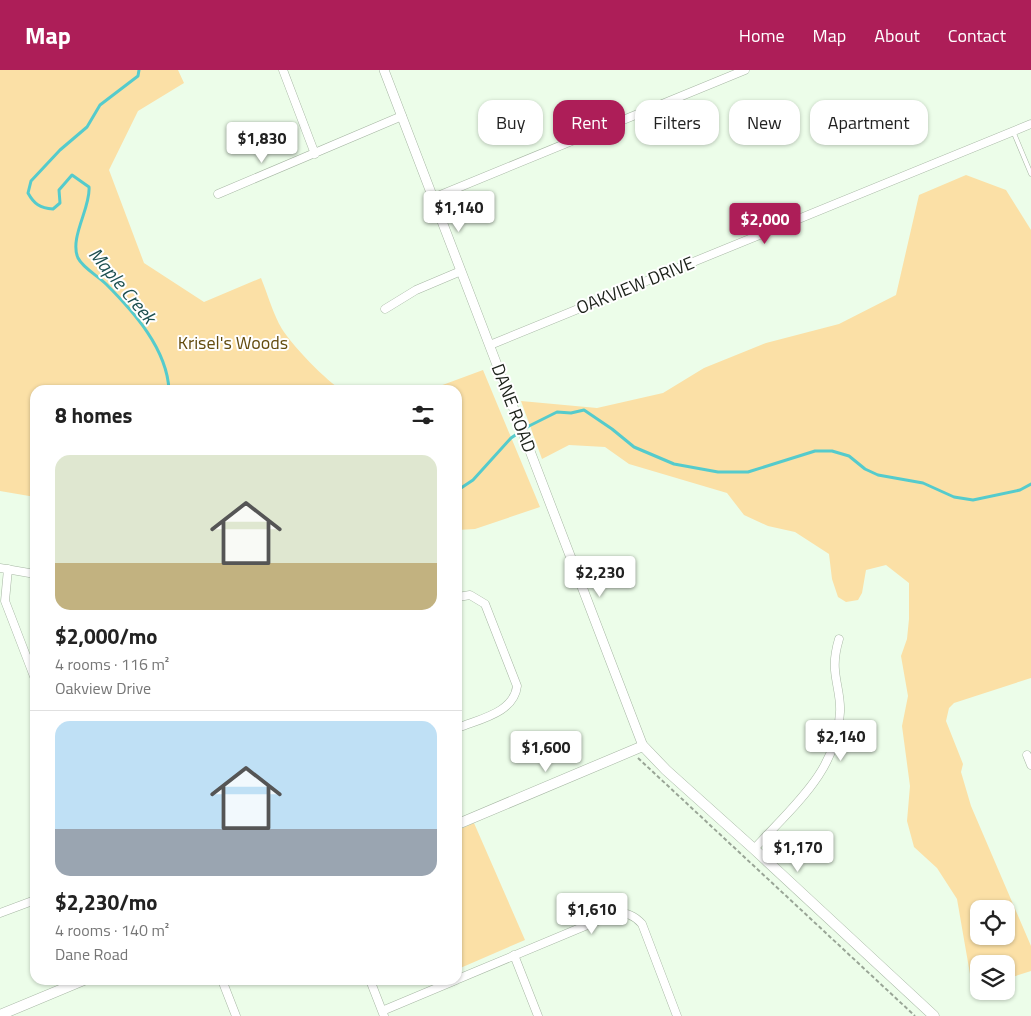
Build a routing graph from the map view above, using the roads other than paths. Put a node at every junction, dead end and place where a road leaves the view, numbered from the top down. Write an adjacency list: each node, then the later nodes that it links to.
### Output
1 (283, 70): 7 (street)
2 (384, 70): 4 (street, DANE ROAD)
3 (745, 70): 10 (street)
4 (402, 116): 7 (street); 10 (street, DANE ROAD)
5 (1031, 124): 6 (street, OAKVIEW DRIVE)
6 (1013, 131): 8 (lane); 13 (street, OAKVIEW DRIVE)
7 (315, 154): 9 (street)
8 (1031, 174)
9 (218, 194)
10 (433, 198): 11 (street, DANE ROAD)
11 (461, 271): 12 (street); 13 (street, DANE ROAD)
12 (385, 310)
13 (490, 345): 20 (street, DANE ROAD)
14 (4, 569): 15 (street); 18 (street)
15 (30, 573)
16 (462, 596): 19 (street)
17 (839, 640): 24 (street)
18 (30, 666)
19 (462, 726)
20 (644, 746): 23 (main road); 24 (main road)
21 (1027, 756): 22 (street)
22 (1031, 765)
23 (462, 822)
24 (754, 848): 38 (main road)
25 (30, 902): 26 (street)
26 (0, 913)
27 (514, 955): 28 (street); 36 (street); 37 (street)
28 (462, 978)
29 (72, 985): 34 (main road)
30 (224, 985): 35 (street)
31 (372, 985): 33 (street)
32 (446, 985): 33 (street)
33 (383, 1013)
34 (0, 1015)
35 (236, 1016)
36 (538, 1016)
37 (677, 1016)
38 (934, 1016)

